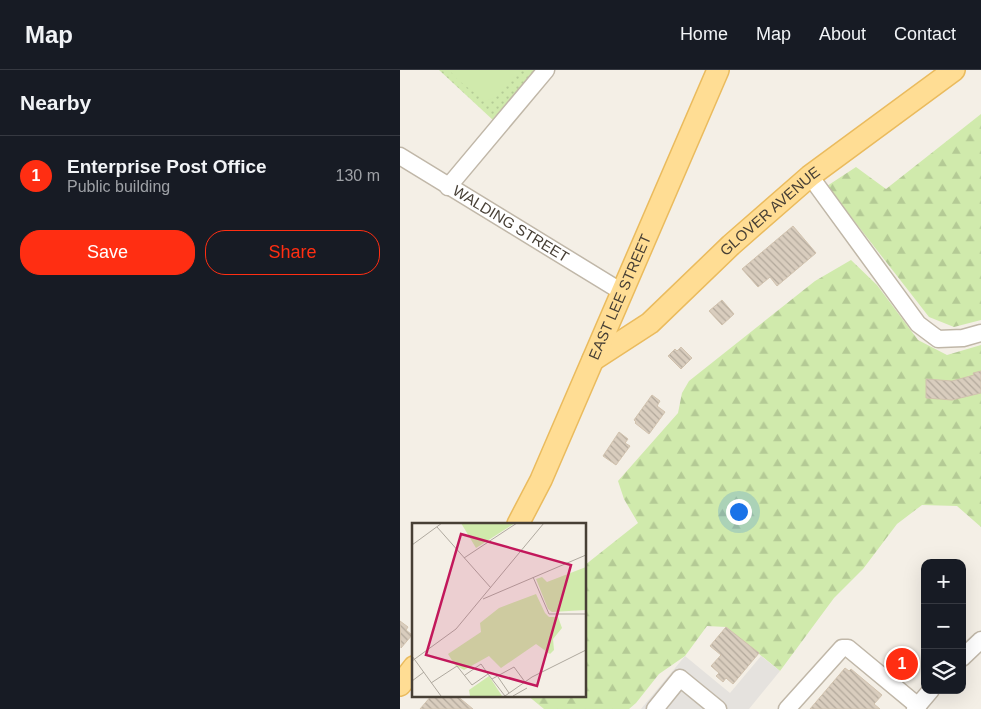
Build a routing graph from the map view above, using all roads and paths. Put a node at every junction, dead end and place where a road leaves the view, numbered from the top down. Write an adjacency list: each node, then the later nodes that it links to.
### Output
1 (546, 70): 6 (street)
2 (718, 70): 7 (main road, EAST LEE STREET)
3 (954, 70): 5 (main road, GLOVER AVENUE)
4 (400, 156): 6 (street, WALDING STREET)
5 (810, 176): 8 (street); 9 (main road, GLOVER AVENUE)
6 (448, 187): 7 (street, WALDING STREET)
7 (622, 292): 9 (main road, EAST LEE STREET)
8 (981, 333)
9 (593, 360): 10 (main road, EAST LEE STREET)
10 (519, 523)
11 (981, 640): 12 (street)
12 (966, 654)
13 (412, 670): 14 (main road)
14 (400, 685)
15 (923, 702): 18 (street)
16 (655, 709): 17 (street)
17 (718, 709)
18 (787, 709)

